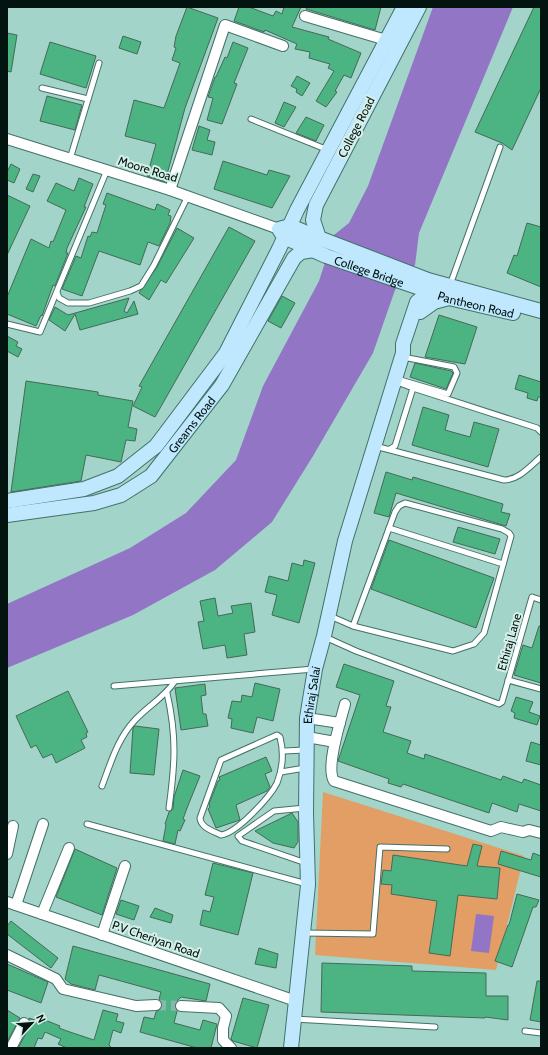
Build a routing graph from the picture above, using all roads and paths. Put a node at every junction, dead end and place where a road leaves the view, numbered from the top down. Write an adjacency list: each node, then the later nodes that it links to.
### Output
1 (404, 7): 4 (main road, College Road)
2 (419, 7): 18 (main road, College Road)
3 (305, 16): 4 (street)
4 (386, 40): 12 (main road, College Road)
5 (283, 46): 15 (street)
6 (99, 63): 8 (lane)
7 (42, 88): 8 (lane)
8 (88, 99): 13 (lane)
9 (251, 119): 12 (lane)
10 (7, 139): 13 (street, Moore Road)
11 (500, 147): 21 (lane)
12 (328, 150): 17 (main road, College Road)
13 (70, 159): 14 (street, Moore Road)
14 (107, 170): 15 (street, Moore Road); 20 (lane)
15 (170, 190): 16 (street, Moore Road)
16 (188, 196): 17 (street, Moore Road); 20 (lane)
17 (285, 231): 18 (main road, College Bridge); 33 (main road, Greams Road)
18 (322, 246): 19 (main road, College Bridge); 34 (main road, Greams Road)
19 (420, 286): 21 (main road, Pantheon Road); 23 (main road, Ethiraj Salai); 26 (main road, Ethiraj Salai)
20 (57, 292): 25 (lane)
21 (449, 292): 22 (main road); 23 (main road); 24 (main road, Pantheon Road)
22 (541, 311)
23 (420, 312): 26 (main road, Ethiraj Salai)
24 (541, 320)
25 (7, 324)
26 (403, 355): 27 (main road, Ethiraj Salai); 27 (lane)
27 (395, 380): 28 (lane); 30 (main road, Ethiraj Salai)
28 (413, 388): 29 (lane); 31 (lane)
29 (541, 432)
30 (375, 446): 31 (lane); 38 (main road, Ethiraj Salai)
31 (389, 449): 32 (lane)
32 (541, 457)
33 (7, 500)
34 (7, 515)
35 (389, 528): 36 (lane); 36 (lane); 39 (lane)
36 (503, 564): 39 (lane)
37 (541, 600): 42 (lane, Ethiraj Lane)
38 (329, 615): 39 (lane); 40 (main road, Ethiraj Salai)
39 (353, 626)
40 (324, 636): 41 (main road, Ethiraj Salai); 42 (lane, Ethiraj Lane)
41 (315, 669): 43 (lane); 48 (main road, Ethiraj Salai)
42 (508, 680): 45 (lane)
43 (175, 681): 44 (lane); 46 (lane)
44 (114, 686)
45 (541, 689)
46 (167, 693): 55 (lane); 56 (lane)
47 (345, 704): 49 (street)
48 (307, 718): 49 (street); 51 (main road, Ethiraj Salai)
49 (340, 723): 50 (street)
50 (335, 742): 51 (street); 61 (street)
51 (306, 744): 52 (lane); 53 (main road, Ethiraj Salai)
52 (284, 751): 54 (lane); 54 (lane)
53 (306, 768): 54 (lane); 57 (main road, Ethiraj Salai)
54 (280, 772)
55 (102, 786)
56 (168, 808)
57 (306, 808): 65 (main road, Ethiraj Salai); 65 (lane)
58 (43, 824): 68 (street)
59 (87, 824): 67 (lane)
60 (13, 826): 64 (street)
61 (541, 833)
62 (69, 848): 69 (street)
63 (447, 849): 70 (lane)
64 (7, 854)
65 (307, 864): 67 (main road, Ethiraj Salai)
66 (125, 866): 71 (street)
67 (308, 884): 70 (main road, Ethiraj Salai)
68 (11, 903): 69 (street, P.V Cheriyan Road)
69 (42, 914): 71 (street, P.V Cheriyan Road)
70 (303, 933): 73 (main road, Ethiraj Salai)
71 (102, 934): 73 (street, P.V Cheriyan Road)
72 (7, 955): 74 (street)
73 (296, 1001): 76 (main road, Ethiraj Salai)
74 (156, 1005)
75 (181, 1006): 82 (street)
76 (294, 1019): 78 (lane); 83 (main road, Ethiraj Salai)
77 (24, 1023): 81 (street)
78 (435, 1027)
79 (525, 1031): 80 (lane)
80 (541, 1033)
81 (12, 1048)
82 (231, 1048)
83 (291, 1048)

